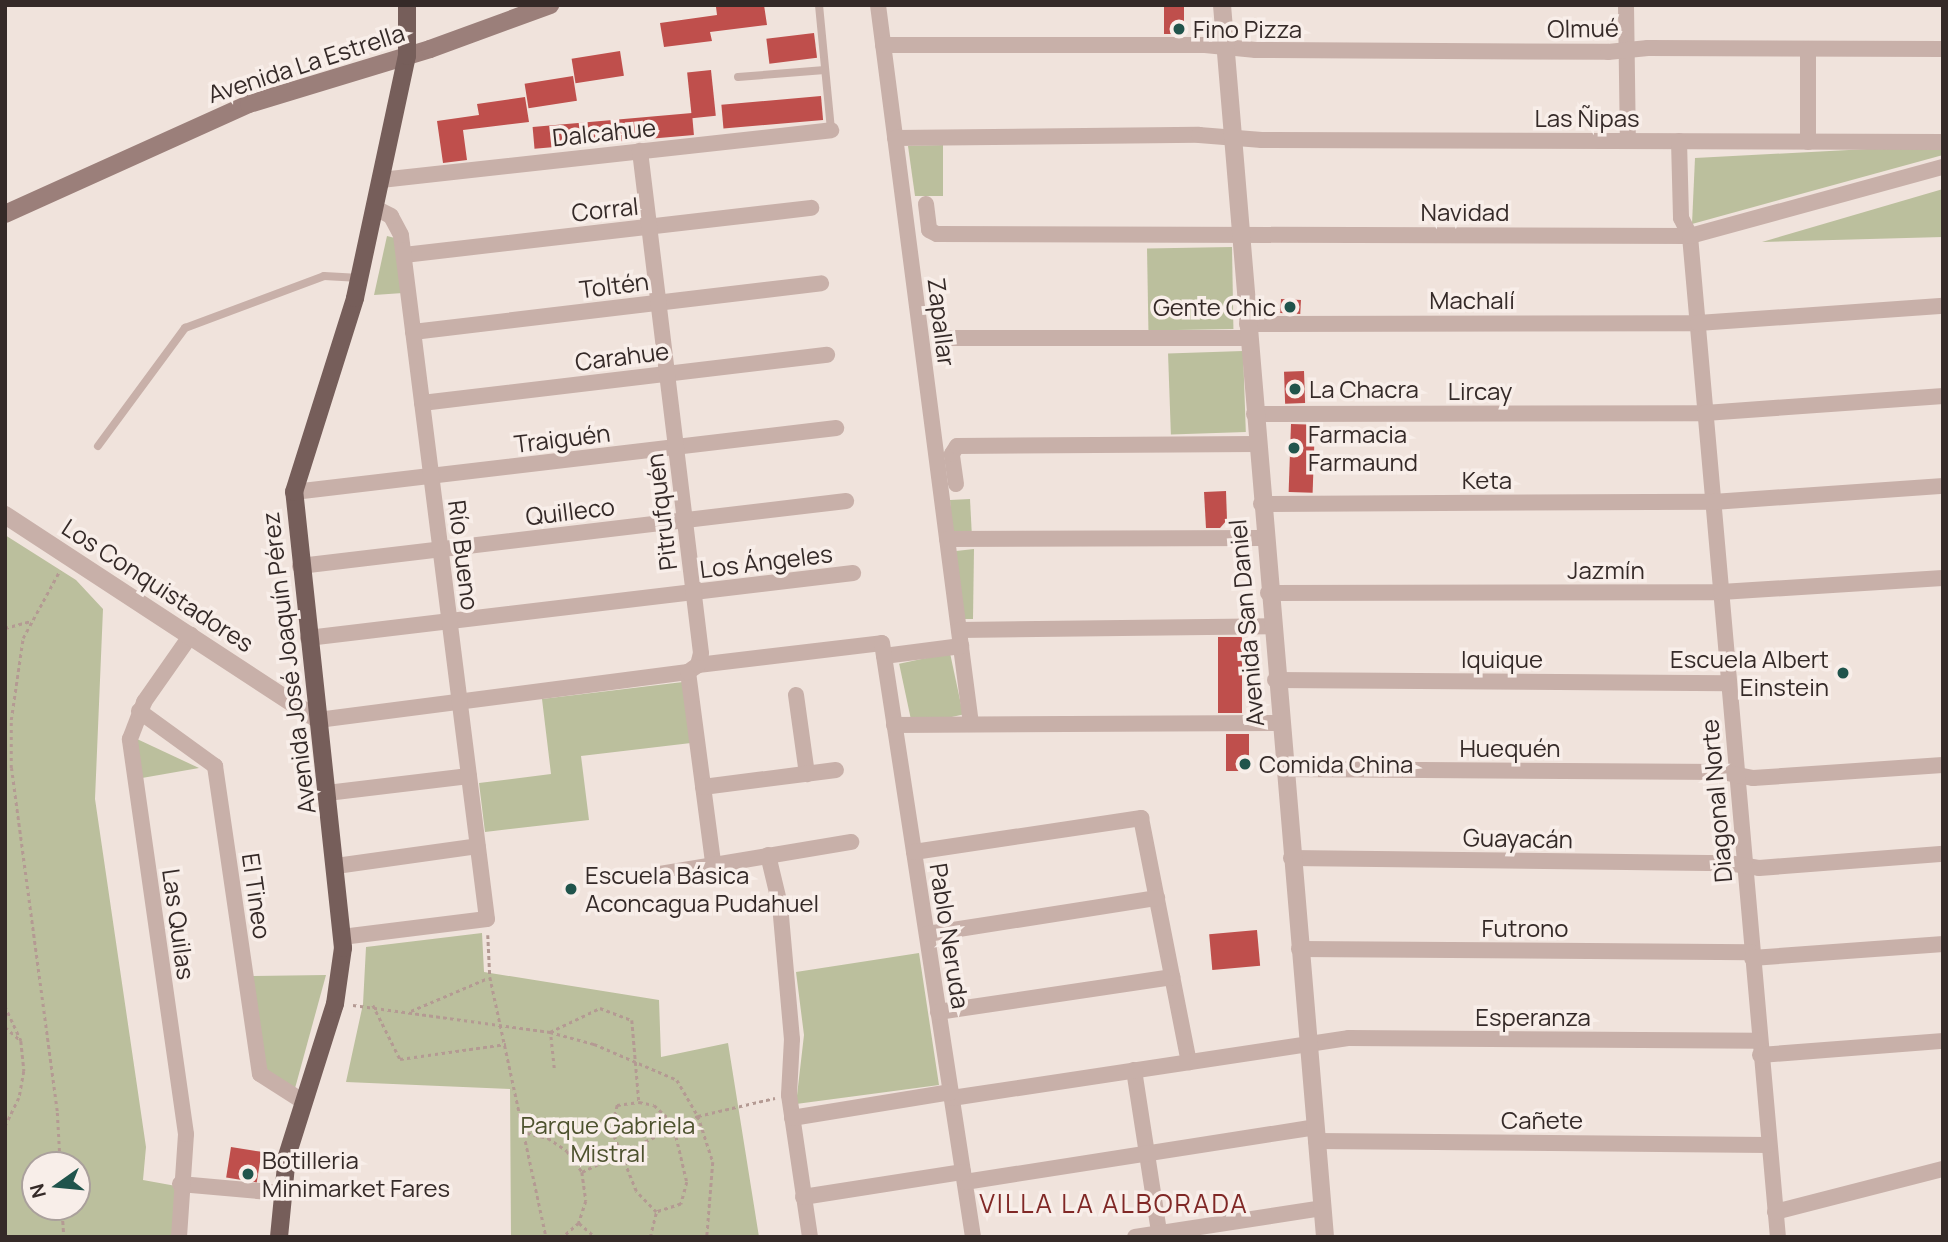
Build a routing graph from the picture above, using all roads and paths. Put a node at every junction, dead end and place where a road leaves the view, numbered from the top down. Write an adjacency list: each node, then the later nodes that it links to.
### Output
1 (407, 5): 12 (main road, Avenida José Joaquín Pérez)
2 (550, 5): 12 (main road, Avenida La Estrella)
3 (819, 5): 13 (lane)
4 (878, 5): 7 (street, Zapallar)
5 (1222, 5): 8 (street, Avenida San Daniel)
6 (1626, 5): 11 (street)
7 (883, 45): 8 (street, Olmué); 17 (street, Zapallar)
8 (1225, 47): 11 (street, Olmué); 16 (street, Avenida San Daniel)
9 (1808, 48): 10 (street, Olmué); 11 (street, Olmué); 20 (street)
10 (1943, 49)
11 (1626, 50): 18 (street)
12 (407, 56): 24 (main road, Avenida José Joaquín Pérez); 28 (main road, Avenida La Estrella)
13 (825, 70): 14 (lane); 15 (lane)
14 (738, 77)
15 (831, 130): 22 (street, Dalcahue)
16 (1232, 137): 17 (street, Las Ñipas); 18 (street, Las Ñipas); 30 (street, Avenida San Daniel)
17 (895, 138): 61 (street, Zapallar)
18 (1628, 141): 19 (street, Las Ñipas)
19 (1679, 141): 20 (street, Las Ñipas); 31 (street, Diagonal Norte)
20 (1808, 142): 21 (street, Las Ñipas)
21 (1943, 142)
22 (640, 151): 24 (street, Dalcahue); 29 (street, Pitrufquén)
23 (1943, 167): 31 (street)
24 (381, 180): 26 (main road, Avenida José Joaquín Pérez)
25 (926, 204): 30 (street, Navidad)
26 (375, 208): 32 (street, Río Bueno); 33 (main road, Avenida José Joaquín Pérez)
27 (811, 208): 29 (street, Corral)
28 (6, 212)
29 (649, 227): 32 (street, Corral); 35 (street, Pitrufquén)
30 (1240, 235): 31 (street, Navidad); 38 (street, Avenida San Daniel)
31 (1690, 236): 37 (street, Diagonal Norte)
32 (404, 255): 39 (street, Río Bueno)
33 (360, 278): 49 (lane); 54 (main road, Avenida José Joaquín Pérez)
34 (821, 283): 35 (street, Toltén)
35 (658, 302): 39 (street, Toltén); 42 (street, Pitrufquén)
36 (1943, 306): 37 (street, Machalí)
37 (1698, 323): 38 (street, Machalí); 45 (street, Diagonal Norte)
38 (1247, 331): 40 (street, Machalí); 46 (street, Avenida San Daniel)
39 (413, 332): 44 (street, Río Bueno)
40 (942, 338)
41 (827, 355): 42 (street, Carahue)
42 (667, 374): 44 (street, Carahue); 50 (street, Pitrufquén)
43 (1943, 396): 45 (street, Lircay)
44 (422, 403): 51 (street, Río Bueno)
45 (1705, 413): 46 (street, Lircay); 56 (street, Diagonal Norte)
46 (1254, 414): 48 (street, Avenida San Daniel)
47 (836, 428): 50 (street, Traiguén)
48 (1256, 444): 52 (street); 57 (street, Avenida San Daniel)
49 (98, 446)
50 (676, 447): 51 (street, Traiguén); 59 (street, Pitrufquén)
51 (431, 476): 54 (street, Traiguén); 63 (street, Río Bueno)
52 (956, 484)
53 (1943, 486): 56 (street, Keta)
54 (294, 492): 64 (main road, Avenida José Joaquín Pérez)
55 (846, 501): 59 (street, Quilleco)
56 (1713, 502): 57 (street, Keta); 68 (street, Diagonal Norte)
57 (1261, 504): 60 (street, Avenida San Daniel)
58 (5, 515): 62 (street, Los Conquistadores)
59 (684, 520): 63 (street, Quilleco); 67 (street, Pitrufquén)
60 (1264, 538): 61 (street); 69 (street, Avenida San Daniel)
61 (947, 539): 76 (street, Zapallar)
62 (50, 543): 70 (path); 74 (street, Los Conquistadores)
63 (441, 550): 64 (street, Quilleco); 71 (street, Río Bueno)
64 (300, 566): 75 (main road, Avenida José Joaquín Pérez)
65 (853, 573): 67 (street, Los Ángeles)
66 (1943, 578): 68 (street, Jazmín)
67 (693, 592): 71 (street, Los Ángeles); 78 (street, Pitrufquén)
68 (1721, 592): 69 (street, Jazmín); 80 (street, Diagonal Norte)
69 (1268, 593): 73 (street, Avenida San Daniel)
70 (31, 621): 72 (path); 143 (path)
71 (450, 621): 75 (street, Los Ángeles); 82 (street, Río Bueno)
72 (5, 626)
73 (1271, 626): 76 (street); 79 (street, Avenida San Daniel)
74 (191, 635): 83 (street, Las Quilas); 84 (street, Los Conquistadores)
75 (308, 638): 84 (main road, Avenida José Joaquín Pérez)
76 (960, 638): 77 (street); 86 (street, Zapallar)
77 (883, 649): 78 (street); 87 (street, Pablo Neruda)
78 (693, 669): 82 (street); 94 (street, Pitrufquén)
79 (1275, 680): 80 (street, Iquique); 85 (street, Avenida San Daniel)
80 (1728, 683): 92 (street, Diagonal Norte)
81 (796, 695): 91 (street)
82 (460, 702): 84 (street); 93 (street, Río Bueno)
83 (139, 712): 134 (street, El Tineo); 149 (street, Las Quilas)
84 (318, 720): 95 (main road, Avenida José Joaquín Pérez)
85 (1279, 723): 86 (street); 89 (street, Avenida San Daniel)
86 (971, 724): 87 (street)
87 (894, 725): 98 (street, Pablo Neruda)
88 (1943, 765): 92 (street, Huequén)
89 (1283, 769): 92 (street, Huequén); 101 (street, Avenida San Daniel)
90 (836, 770): 91 (street)
91 (807, 774): 94 (street)
92 (1736, 775): 104 (street, Diagonal Norte)
93 (469, 776): 95 (street); 97 (street, Río Bueno)
94 (703, 788): 102 (street, Pitrufquén)
95 (327, 793): 103 (main road, Avenida José Joaquín Pérez)
96 (851, 842): 100 (street)
97 (478, 846): 103 (street); 107 (street, Río Bueno)
98 (914, 852): 106 (street); 108 (street, Pablo Neruda)
99 (1943, 854): 104 (street, Guayacán)
100 (768, 855): 102 (street); 132 (street)
101 (1291, 858): 104 (street, Guayacán); 111 (street, Avenida San Daniel)
102 (713, 863): 105 (street)
103 (336, 866): 109 (main road, Avenida José Joaquín Pérez)
104 (1744, 866): 112 (street, Diagonal Norte)
105 (660, 874)
106 (1157, 898): 108 (street); 114 (street)
107 (487, 919): 109 (street); 113 (path)
108 (927, 934): 119 (street, Pablo Neruda)
109 (342, 937): 115 (main road, Avenida José Joaquín Pérez)
110 (1943, 944): 112 (street, Futrono)
111 (1299, 949): 112 (street, Futrono); 125 (street, Avenida San Daniel)
112 (1751, 955): 127 (street, Diagonal Norte)
113 (490, 977): 118 (path); 120 (path)
114 (1172, 977): 119 (street); 129 (street)
115 (335, 1004): 117 (path); 134 (main road, Avenida José Joaquín Pérez)
116 (5, 1006): 123 (path)
117 (373, 1006): 118 (path); 126 (path)
118 (411, 1011): 120 (path)
119 (938, 1012): 133 (street, Pablo Neruda)
120 (500, 1025): 122 (path); 126 (path)
121 (5, 1027): 123 (path)
122 (550, 1032): 128 (path); 128 (path); 130 (path)
123 (21, 1041): 139 (path)
124 (1943, 1041): 127 (street, Esperanza)
125 (1307, 1042): 127 (street, Esperanza); 129 (street, Esperanza); 141 (street, Avenida San Daniel)
126 (506, 1044): 140 (path)
127 (1759, 1048): 142 (street, Diagonal Norte)
128 (637, 1062): 135 (path); 136 (path)
129 (1189, 1062): 131 (street, Esperanza)
130 (554, 1068)
131 (1135, 1070): 133 (street, Esperanza); 144 (street)
132 (789, 1095): 136 (path); 137 (street)
133 (951, 1095): 137 (street, Esperanza); 148 (street, Pablo Neruda)
134 (303, 1102): 150 (main road, Avenida José Joaquín Pérez)
135 (639, 1102): 138 (path); 145 (path)
136 (698, 1116): 138 (path); 163 (path)
137 (792, 1118): 151 (street)
138 (675, 1127): 145 (path); 153 (path)
139 (5, 1128)
140 (526, 1133): 147 (path); 159 (path)
141 (1316, 1134): 142 (street, Cañete); 144 (street, Cañete); 152 (street, Avenida San Daniel)
142 (1768, 1145): 154 (street, Diagonal Norte)
143 (59, 1151)
144 (1147, 1153): 148 (street, Cañete); 156 (street)
145 (621, 1155): 147 (path); 153 (path)
146 (1943, 1169): 154 (street)
147 (582, 1172): 155 (path)
148 (964, 1177): 151 (street, Cañete); 165 (street, Pablo Neruda)
149 (180, 1184): 150 (street); 157 (street, Las Quilas)
150 (281, 1193): 158 (main road, Avenida José Joaquín Pérez)
151 (803, 1198): 164 (street)
152 (1322, 1208): 156 (street); 167 (street, Avenida San Daniel)
153 (656, 1212): 162 (path)
154 (1775, 1212): 168 (street, Diagonal Norte)
155 (579, 1223): 160 (path); 161 (path)
156 (1160, 1235): 166 (street)
157 (179, 1237)
158 (279, 1237)
159 (546, 1237)
160 (563, 1237)
161 (595, 1237)
162 (650, 1237)
163 (707, 1237)
164 (810, 1237)
165 (973, 1237)
166 (1135, 1237)
167 (1325, 1237)
168 (1778, 1237)

